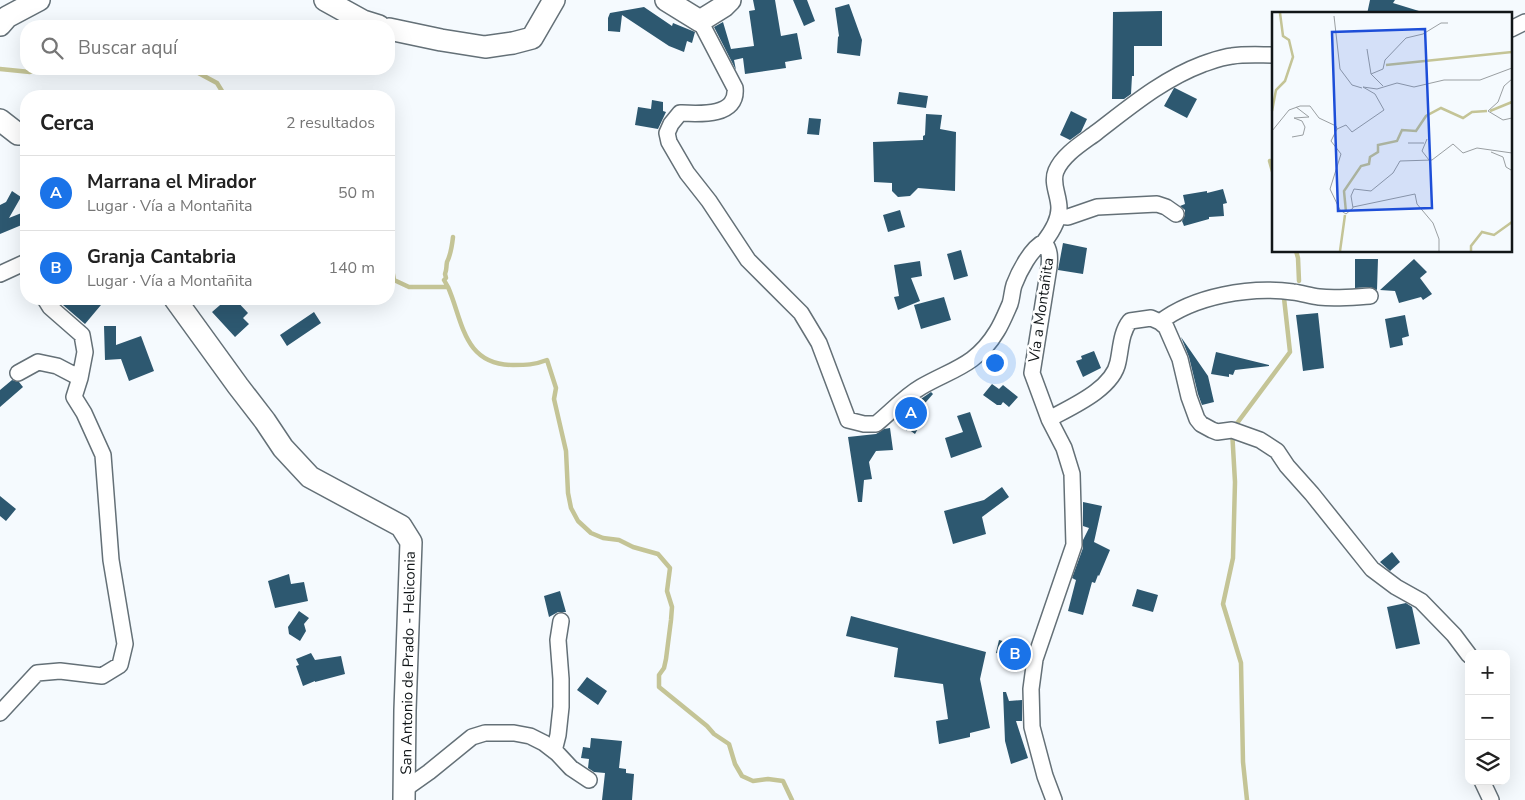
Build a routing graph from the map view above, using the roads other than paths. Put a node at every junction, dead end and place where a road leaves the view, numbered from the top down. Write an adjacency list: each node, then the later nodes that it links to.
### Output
1 (39, 0): 7 (street)
2 (325, 0): 6 (street)
3 (554, 0): 11 (street)
4 (666, 0): 8 (street)
5 (730, 0): 8 (street)
6 (362, 20)
7 (4, 21)
8 (700, 21): 17 (street, Vía a Montañita)
9 (1525, 22): 10 (street)
10 (1512, 28)
11 (395, 30)
12 (1272, 55): 16 (street)
13 (0, 120): 14 (street)
14 (20, 134)
15 (1176, 214): 16 (street)
16 (1058, 216): 17 (street)
17 (1044, 242): 26 (street, Vía a Montañita)
18 (20, 265): 19 (street)
19 (0, 274)
20 (1370, 296): 23 (street)
21 (49, 305): 25 (street)
22 (179, 305): 33 (street, San Antonio de Prado - Heliconia)
23 (1160, 322): 26 (street); 28 (street)
24 (18, 373): 25 (street)
25 (80, 378): 29 (street)
26 (1048, 419): 34 (street, Vía a Montañita)
27 (561, 621): 30 (street)
28 (1465, 650)
29 (0, 713)
30 (554, 751): 31 (street); 33 (street)
31 (589, 780)
32 (1484, 785): 35 (street)
33 (405, 794)
34 (1054, 800)
35 (1491, 800)

